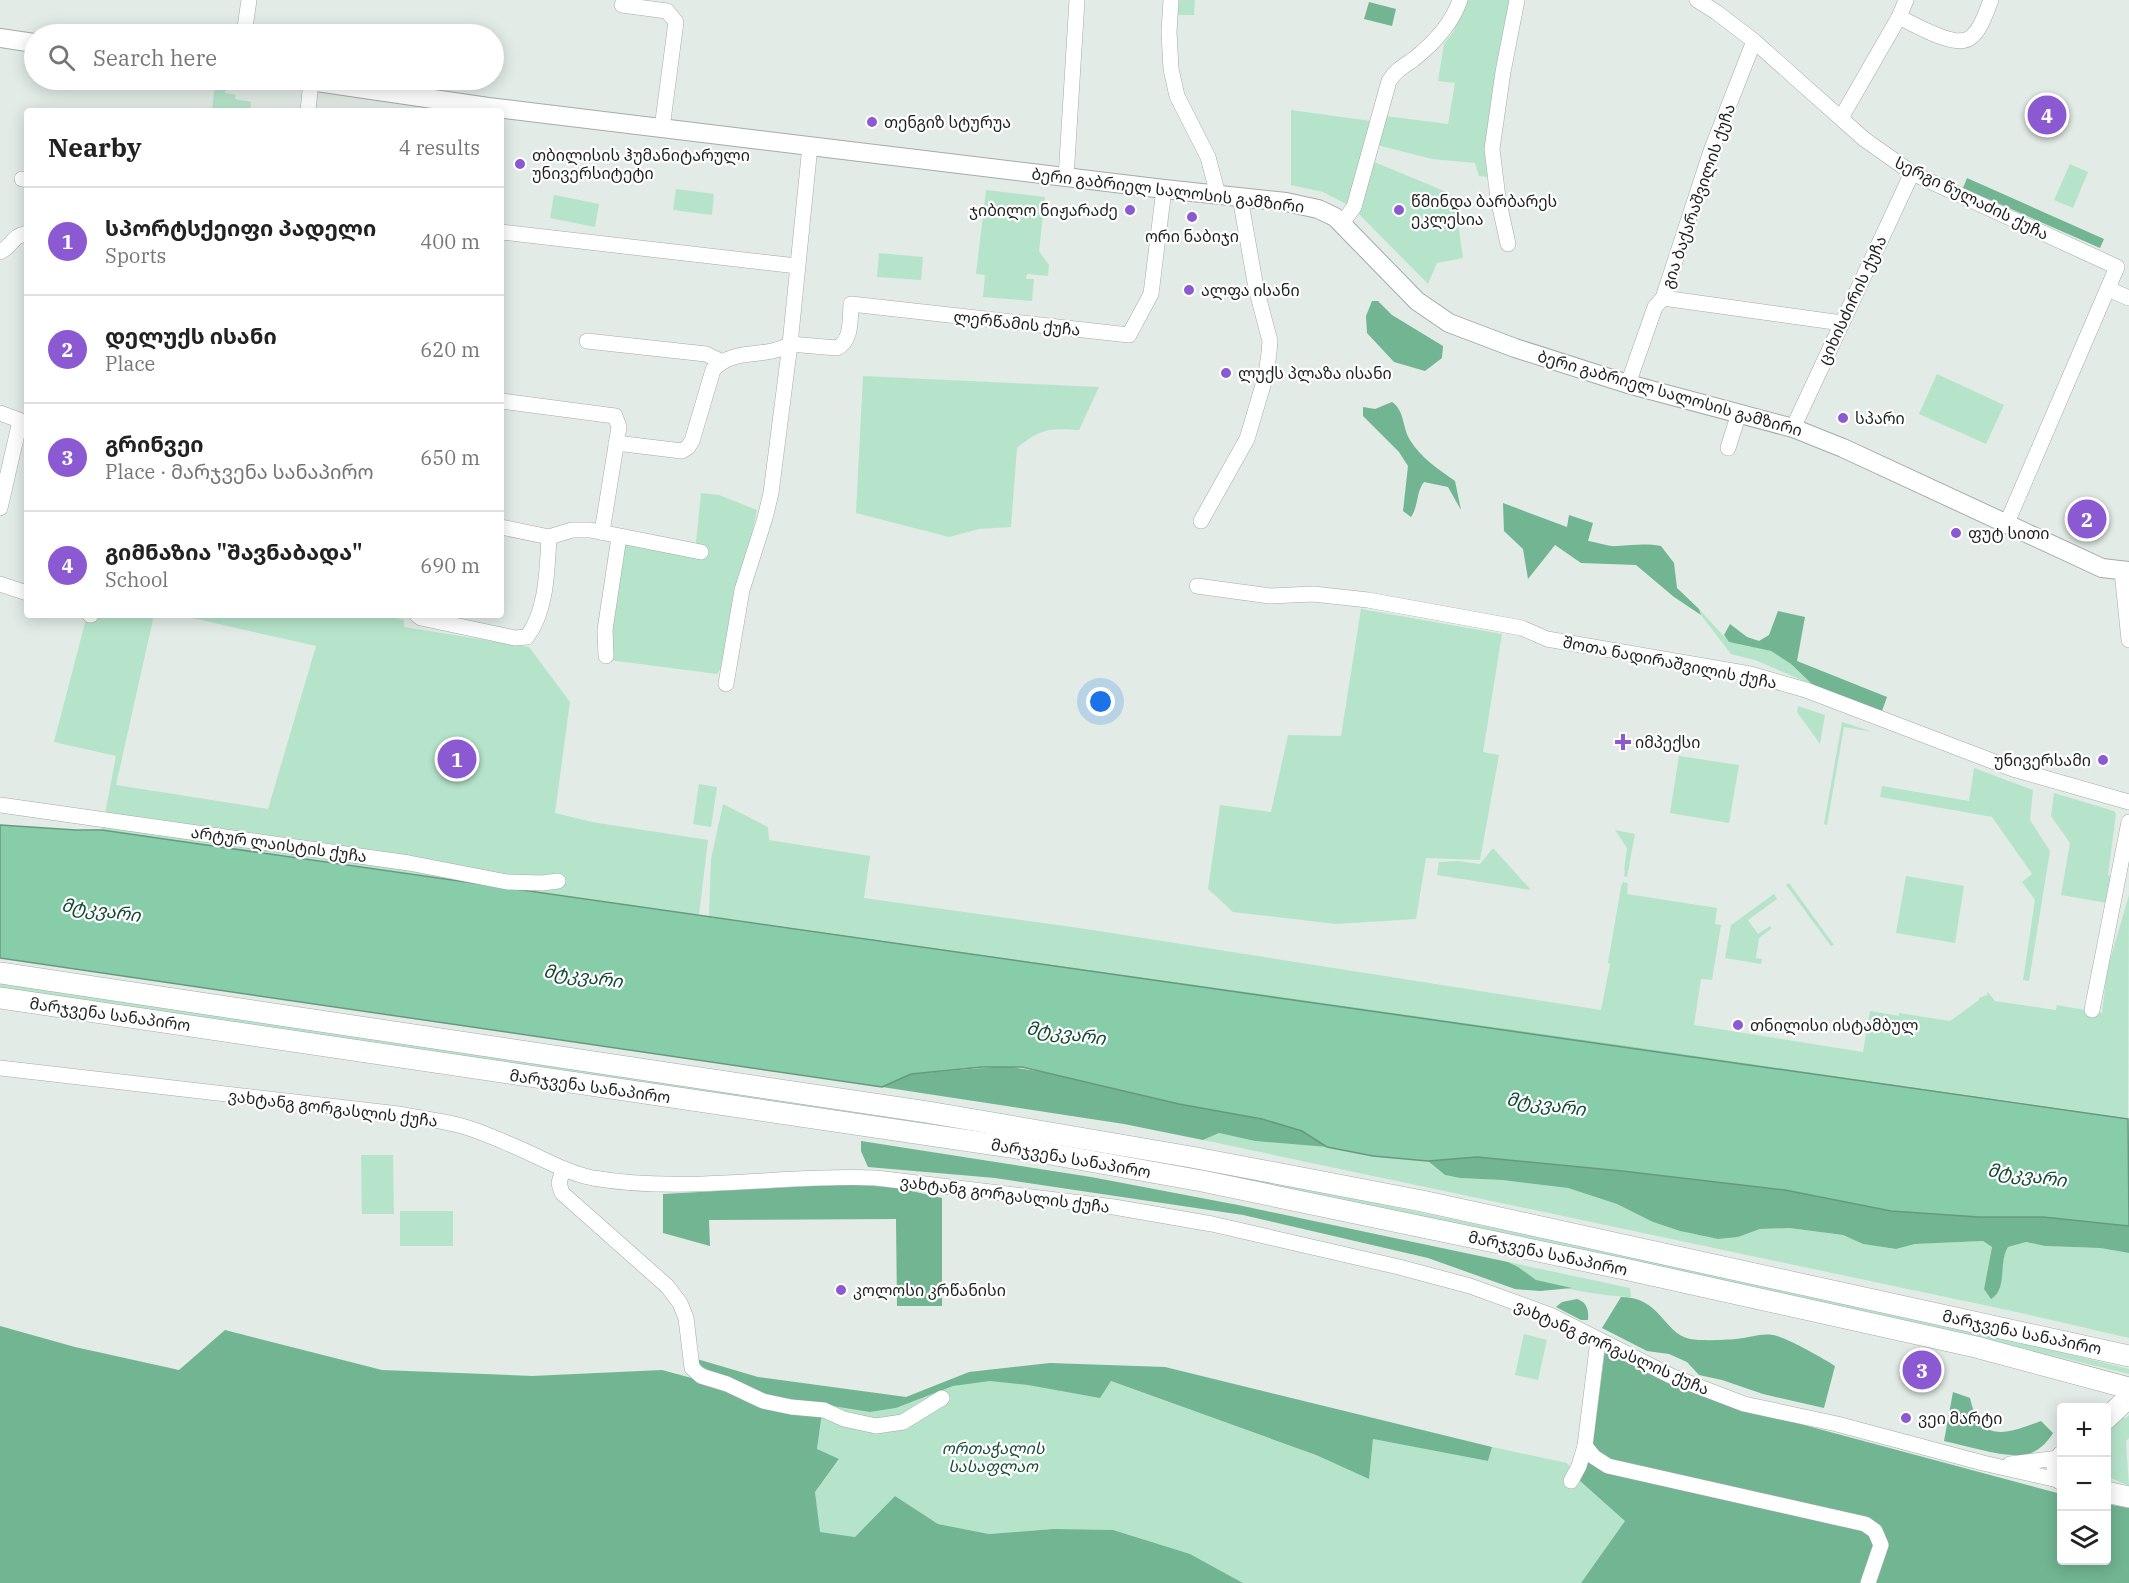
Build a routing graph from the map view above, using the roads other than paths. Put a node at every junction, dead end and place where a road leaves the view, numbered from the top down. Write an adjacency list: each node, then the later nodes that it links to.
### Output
1 (249, 0): 11 (street)
2 (1077, 0): 24 (street)
3 (1171, 0): 26 (street)
4 (1461, 0): 28 (street)
5 (1517, 0): 32 (street)
6 (1697, 0): 13 (street, სერგი წულაძის ქუჩა)
7 (1906, 0): 10 (street)
8 (1991, 0): 10 (street)
9 (622, 5): 21 (street)
10 (1899, 17): 20 (street)
11 (245, 24)
12 (0, 38): 14 (main road)
13 (1754, 41): 20 (street, სერგი წულაძის ქუჩა); 36 (street, გია ბაქარაშვილის ქუჩა)
14 (24, 42)
15 (307, 90): 18 (street)
16 (367, 90): 17 (main road, ბერი გაბრიელ სალოსის გამზირი)
17 (469, 107)
18 (308, 108)
19 (504, 111): 21 (main road, ბერი გაბრიელ სალოსის გამზირი)
20 (1841, 118): 23 (street, სერგი წულაძის ქუჩა)
21 (662, 128): 22 (main road, ბერი გაბრიელ სალოსის გამზირი)
22 (810, 146): 24 (main road, ბერი გაბრიელ სალოსის გამზირი); 34 (street)
23 (1912, 173): 35 (street, სერგი წულაძის ქუჩა); 38 (street, ციხისძირის ქუჩა)
24 (1066, 178): 25 (main road, ბერი გაბრიელ სალოსის გამზირი)
25 (1164, 189): 26 (main road, ბერი გაბრიელ სალოსის გამზირი); 40 (street, ლერწამის ქუჩა)
26 (1218, 195): 27 (main road, ბერი გაბრიელ სალოსის გამზირი)
27 (1240, 197): 28 (main road, ბერი გაბრიელ სალოსის გამზირი); 51 (street)
28 (1342, 223): 42 (main road, ბერი გაბრიელ სალოსის გამზირი)
29 (504, 232): 34 (street)
30 (0, 233): 31 (street)
31 (21, 234): 33 (street)
32 (1508, 244)
33 (0, 252)
34 (796, 266): 40 (street)
35 (2108, 289): 37 (street); 52 (street)
36 (1663, 298): 38 (street); 42 (street, გია ბაქარაშვილის ქუჩა)
37 (2129, 298)
38 (1842, 323): 47 (street, ციხისძირის ქუჩა)
39 (587, 341): 41 (street)
40 (790, 344): 41 (street); 65 (street)
41 (720, 361): 48 (street)
42 (1628, 384): 45 (main road, ბერი გაბრიელ სალოსის გამზირი)
43 (504, 401): 48 (street)
44 (0, 412): 46 (street)
45 (1738, 413): 47 (main road, ბერი გაბრიელ სალოსის გამზირი); 49 (street)
46 (24, 422): 50 (street)
47 (1793, 428): 52 (main road, ბერი გაბრიელ სალოსის გამზირი)
48 (616, 443): 54 (street)
49 (1728, 448)
50 (0, 508)
51 (1201, 521)
52 (2006, 525): 58 (main road, ბერი გაბრიელ სალოსის გამზირი)
53 (504, 528): 55 (street)
54 (602, 532): 55 (street); 56 (street)
55 (549, 537): 62 (street)
56 (619, 537): 57 (street); 64 (street)
57 (701, 552)
58 (2126, 571): 63 (street)
59 (0, 584): 61 (street)
60 (1197, 586): 66 (street, შოთა ნადირაშვილის ქუჩა)
61 (24, 592)
62 (421, 618)
63 (2129, 640)
64 (606, 656)
65 (726, 684)
66 (2129, 802)
67 (0, 805): 69 (street, არტურ ლაისტის ქუჩა)
68 (2129, 822): 72 (street)
69 (558, 881)
70 (0, 973): 76 (highway, მარჯვენა სანაპირო)
71 (0, 998): 77 (highway, მარჯვენა სანაპირო)
72 (2092, 1010)
73 (0, 1068): 74 (street, ვახტანგ გორგასლის ქუჩა)
74 (563, 1169): 75 (street, ვახტანგ გორგასლის ქუჩა); 79 (street)
75 (1598, 1340): 81 (street); 83 (street, ვახტანგ გორგასლის ქუჩა)
76 (2129, 1356)
77 (2129, 1388)
78 (2129, 1397): 80 (highway)
79 (942, 1398)
80 (2111, 1415)
81 (1585, 1446): 85 (street); 86 (street)
82 (2057, 1458): 83 (street)
83 (1983, 1463): 84 (street)
84 (2057, 1479)
85 (1571, 1481)
86 (1868, 1583)

